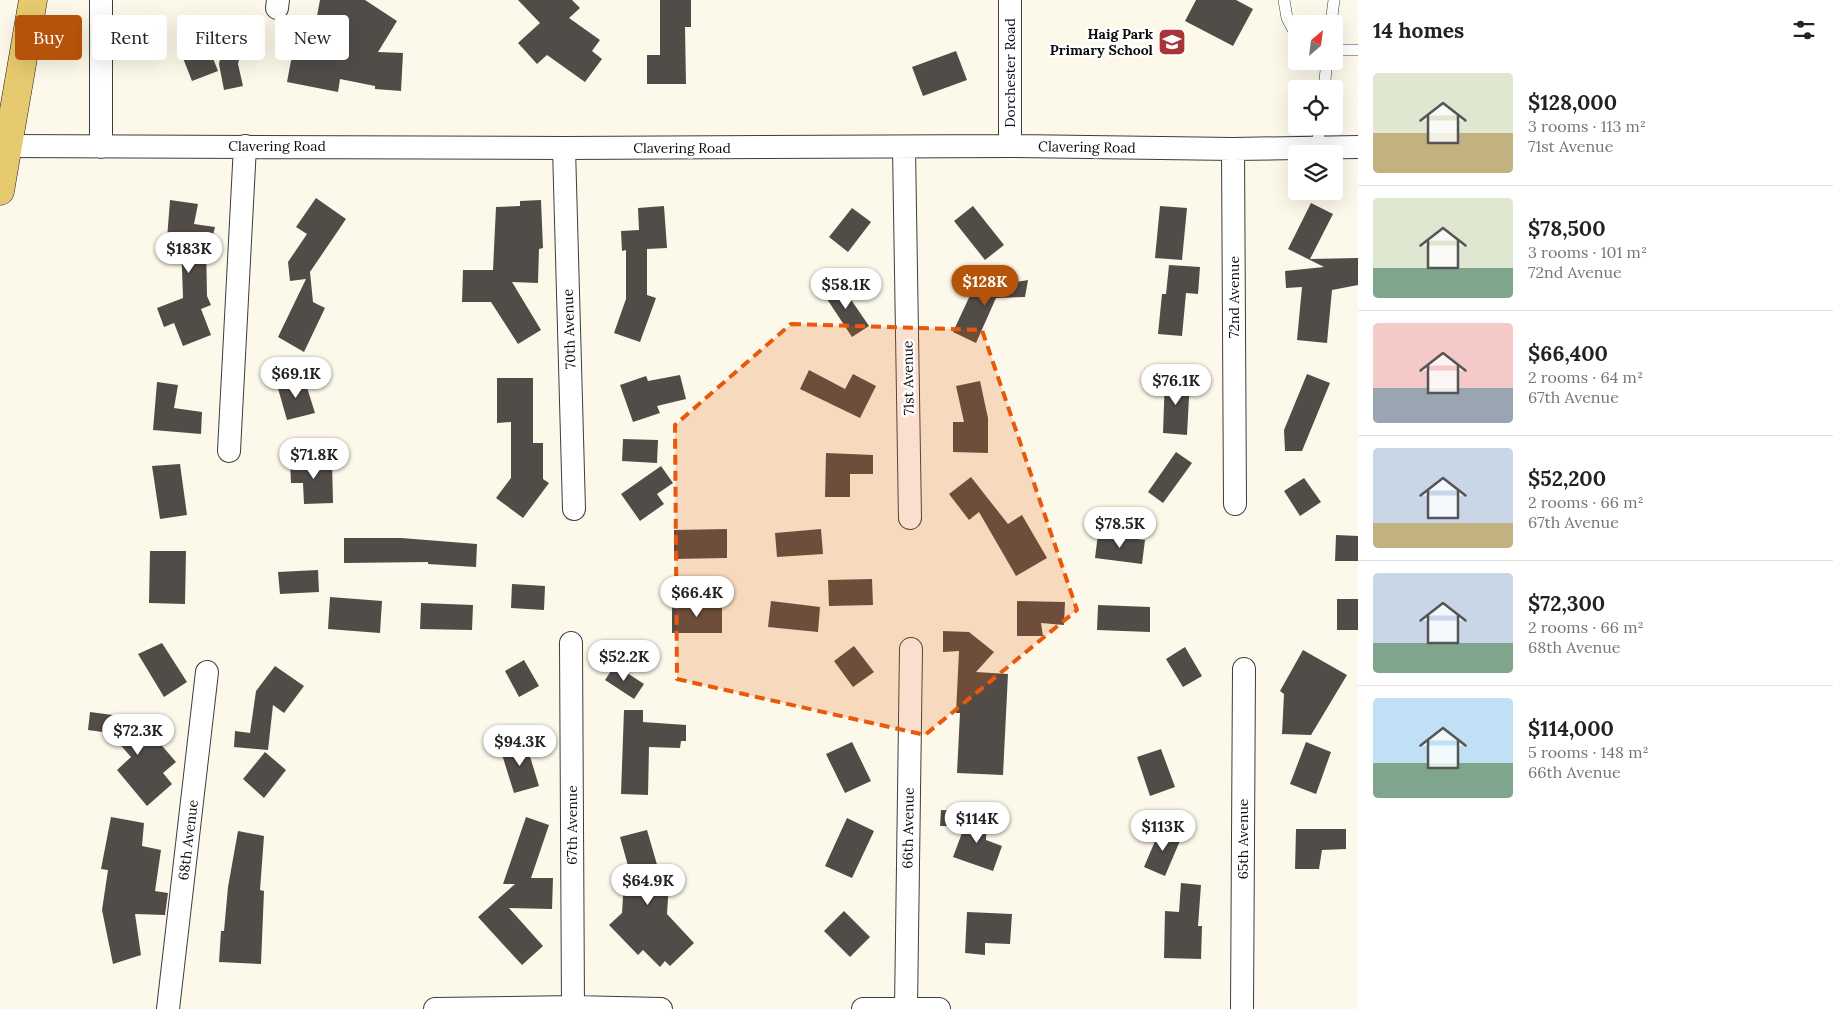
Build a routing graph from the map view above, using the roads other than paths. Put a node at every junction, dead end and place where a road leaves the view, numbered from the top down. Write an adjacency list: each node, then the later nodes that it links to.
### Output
1 (33, 0): 11 (main road)
2 (101, 0): 14 (street)
3 (1010, 0): 13 (street, Dorchester Road)
4 (1284, 0): 7 (lane)
5 (1334, 0): 6 (lane)
6 (1332, 15)
7 (1288, 20)
8 (1343, 50): 9 (lane)
9 (1358, 50)
10 (1318, 137): 15 (street, Clavering Road); 18 (street, Clavering Road)
11 (6, 146): 14 (street, Clavering Road); 19 (main road)
12 (246, 146): 14 (street, Clavering Road); 16 (street, Clavering Road); 20 (street)
13 (1010, 146): 17 (street, Clavering Road); 18 (street, Clavering Road)
14 (101, 147)
15 (1358, 147)
16 (564, 148): 17 (street, Clavering Road); 22 (street, 70th Avenue)
17 (904, 148): 23 (street, 71st Avenue)
18 (1233, 149): 21 (street, 72nd Avenue)
19 (0, 191)
20 (229, 451)
21 (1235, 504)
22 (574, 509)
23 (910, 518)
24 (571, 643): 28 (street, 67th Avenue)
25 (911, 649): 29 (street, 66th Avenue)
26 (1244, 668): 35 (street, 65th Avenue)
27 (207, 672): 30 (street, 68th Avenue)
28 (573, 1007): 31 (street); 32 (street)
29 (906, 1008): 33 (street); 34 (street)
30 (168, 1009)
31 (435, 1009)
32 (661, 1009)
33 (863, 1009)
34 (939, 1009)
35 (1242, 1009)

